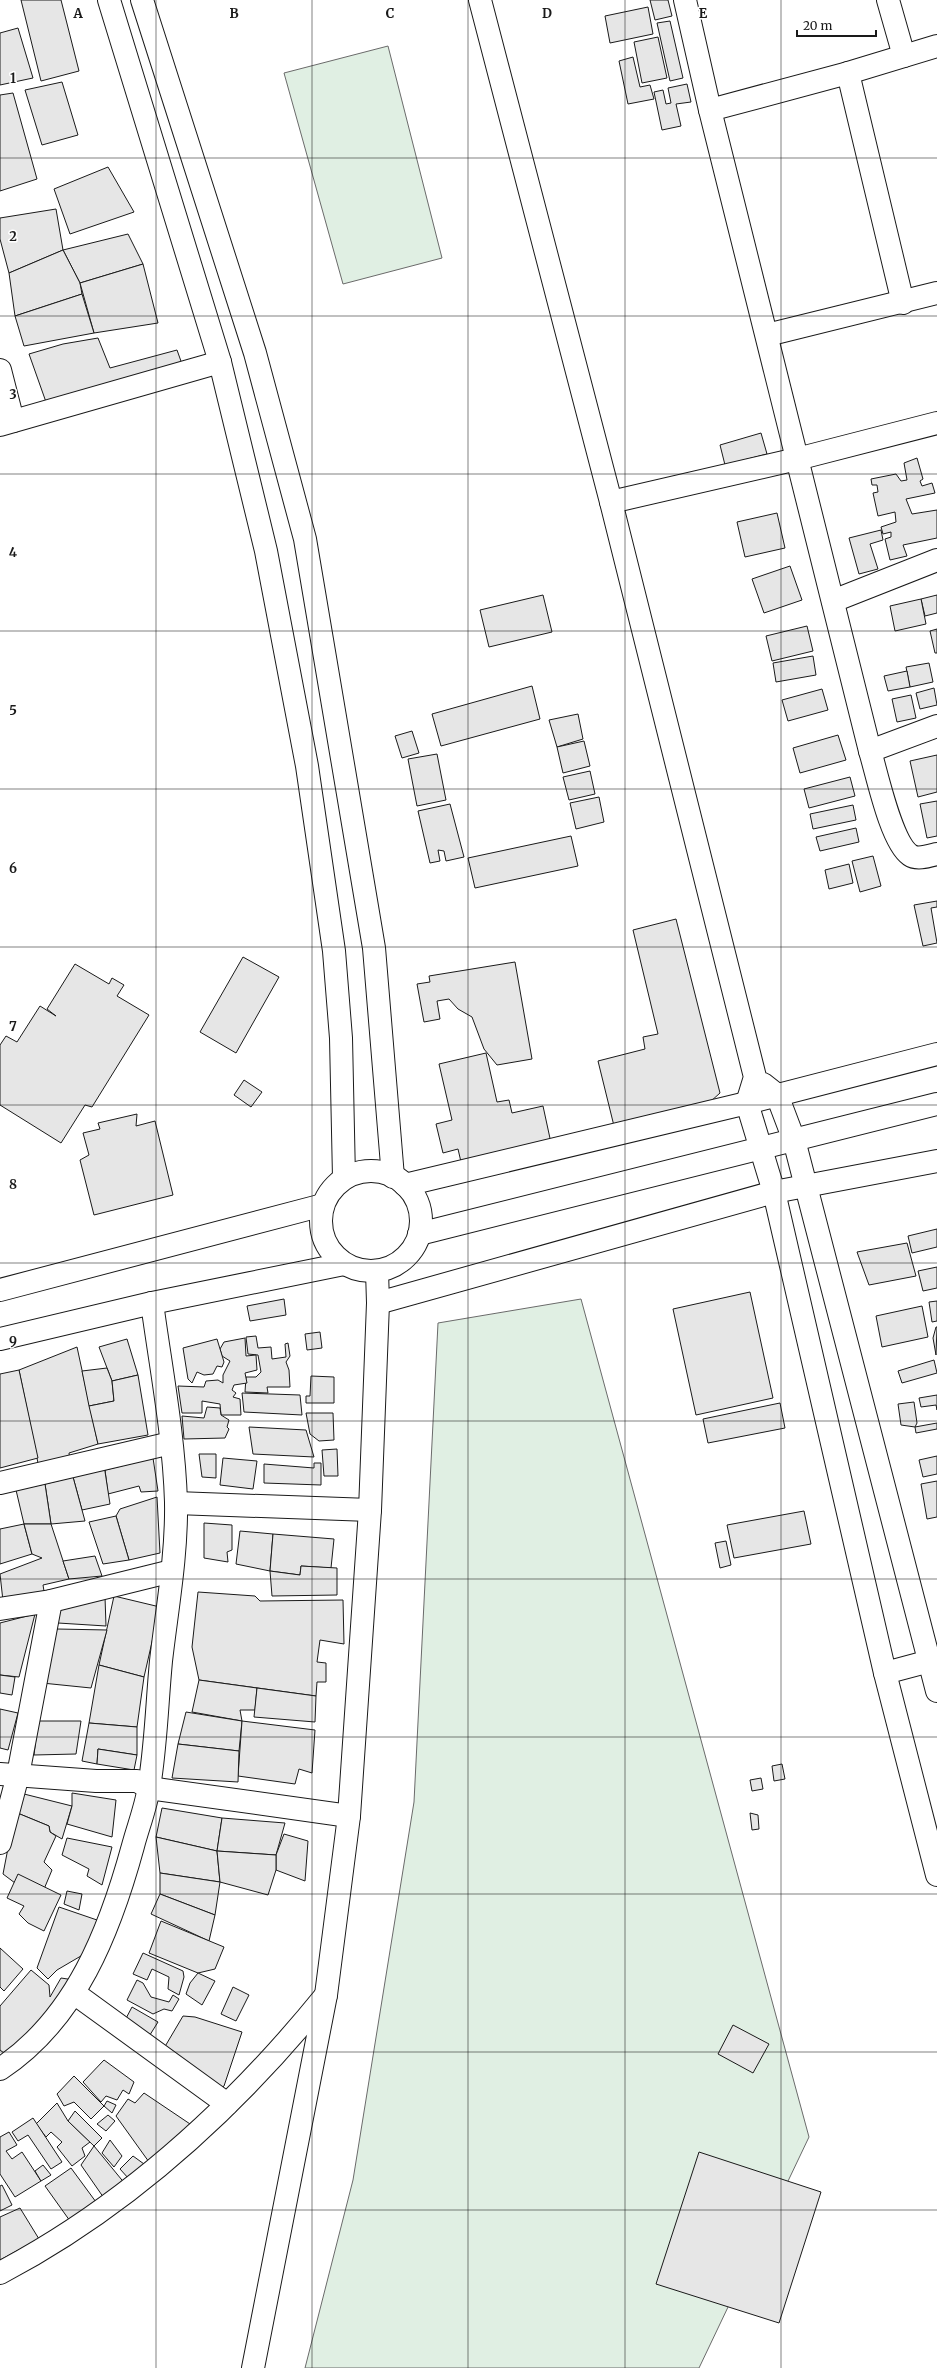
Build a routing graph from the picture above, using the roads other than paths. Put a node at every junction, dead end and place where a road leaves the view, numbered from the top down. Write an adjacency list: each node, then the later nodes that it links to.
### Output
1 (109, 0): 13 (street)
2 (142, 0): 33 (street)
3 (480, 0): 18 (street)
4 (685, 0): 9 (street)
5 (888, 0): 7 (street)
6 (937, 46): 7 (street)
7 (904, 56): 8 (street)
8 (848, 73): 9 (street); 11 (street)
9 (710, 110): 12 (street)
10 (937, 293): 11 (street)
11 (903, 303): 12 (street)
12 (767, 334): 17 (street)
13 (220, 362): 15 (street); 32 (street)
14 (0, 370): 15 (street)
15 (7, 423)
16 (937, 423): 17 (street)
17 (797, 459): 18 (street); 20 (street)
18 (611, 502): 25 (street)
19 (937, 560): 20 (street)
20 (833, 601): 22 (street)
21 (937, 726): 22 (street)
22 (870, 751): 23 (street)
23 (937, 854)
24 (937, 1054): 26 (street)
25 (755, 1077): 26 (street); 27 (street)
26 (777, 1095): 27 (street); 29 (street)
27 (747, 1103): 30 (street); 33 (street)
28 (937, 1104): 29 (street)
29 (794, 1140): 30 (street); 34 (street)
30 (762, 1148): 35 (street); 37 (street)
31 (937, 1161): 34 (street)
32 (344, 1178): 33 (street); 36 (street)
33 (399, 1181): 37 (street)
34 (807, 1186): 35 (street); 51 (street)
35 (774, 1192): 42 (street); 52 (street)
36 (323, 1205): 38 (street); 40 (street)
37 (419, 1234): 39 (street)
38 (344, 1264): 39 (street); 41 (street)
39 (377, 1271): 42 (street)
40 (0, 1290)
41 (152, 1303): 43 (street); 44 (street)
42 (378, 1303): 47 (street)
43 (0, 1339)
44 (171, 1443): 45 (street); 46 (street)
45 (0, 1483)
46 (176, 1503): 47 (street); 48 (street)
47 (370, 1510): 56 (street)
48 (172, 1571): 49 (street); 55 (street)
49 (51, 1601): 50 (street); 54 (street)
50 (0, 1609)
51 (933, 1660): 52 (street); 53 (street)
52 (886, 1673): 58 (street)
53 (937, 1691)
54 (9, 1774): 55 (street); 57 (street)
55 (149, 1788): 56 (street); 59 (street)
56 (349, 1816): 60 (street)
57 (0, 1843)
58 (937, 1876)
59 (74, 1993): 61 (street); 62 (street)
60 (326, 1995): 62 (street); 64 (street)
61 (0, 2069)
62 (227, 2104): 63 (street)
63 (0, 2274)
64 (253, 2368)

